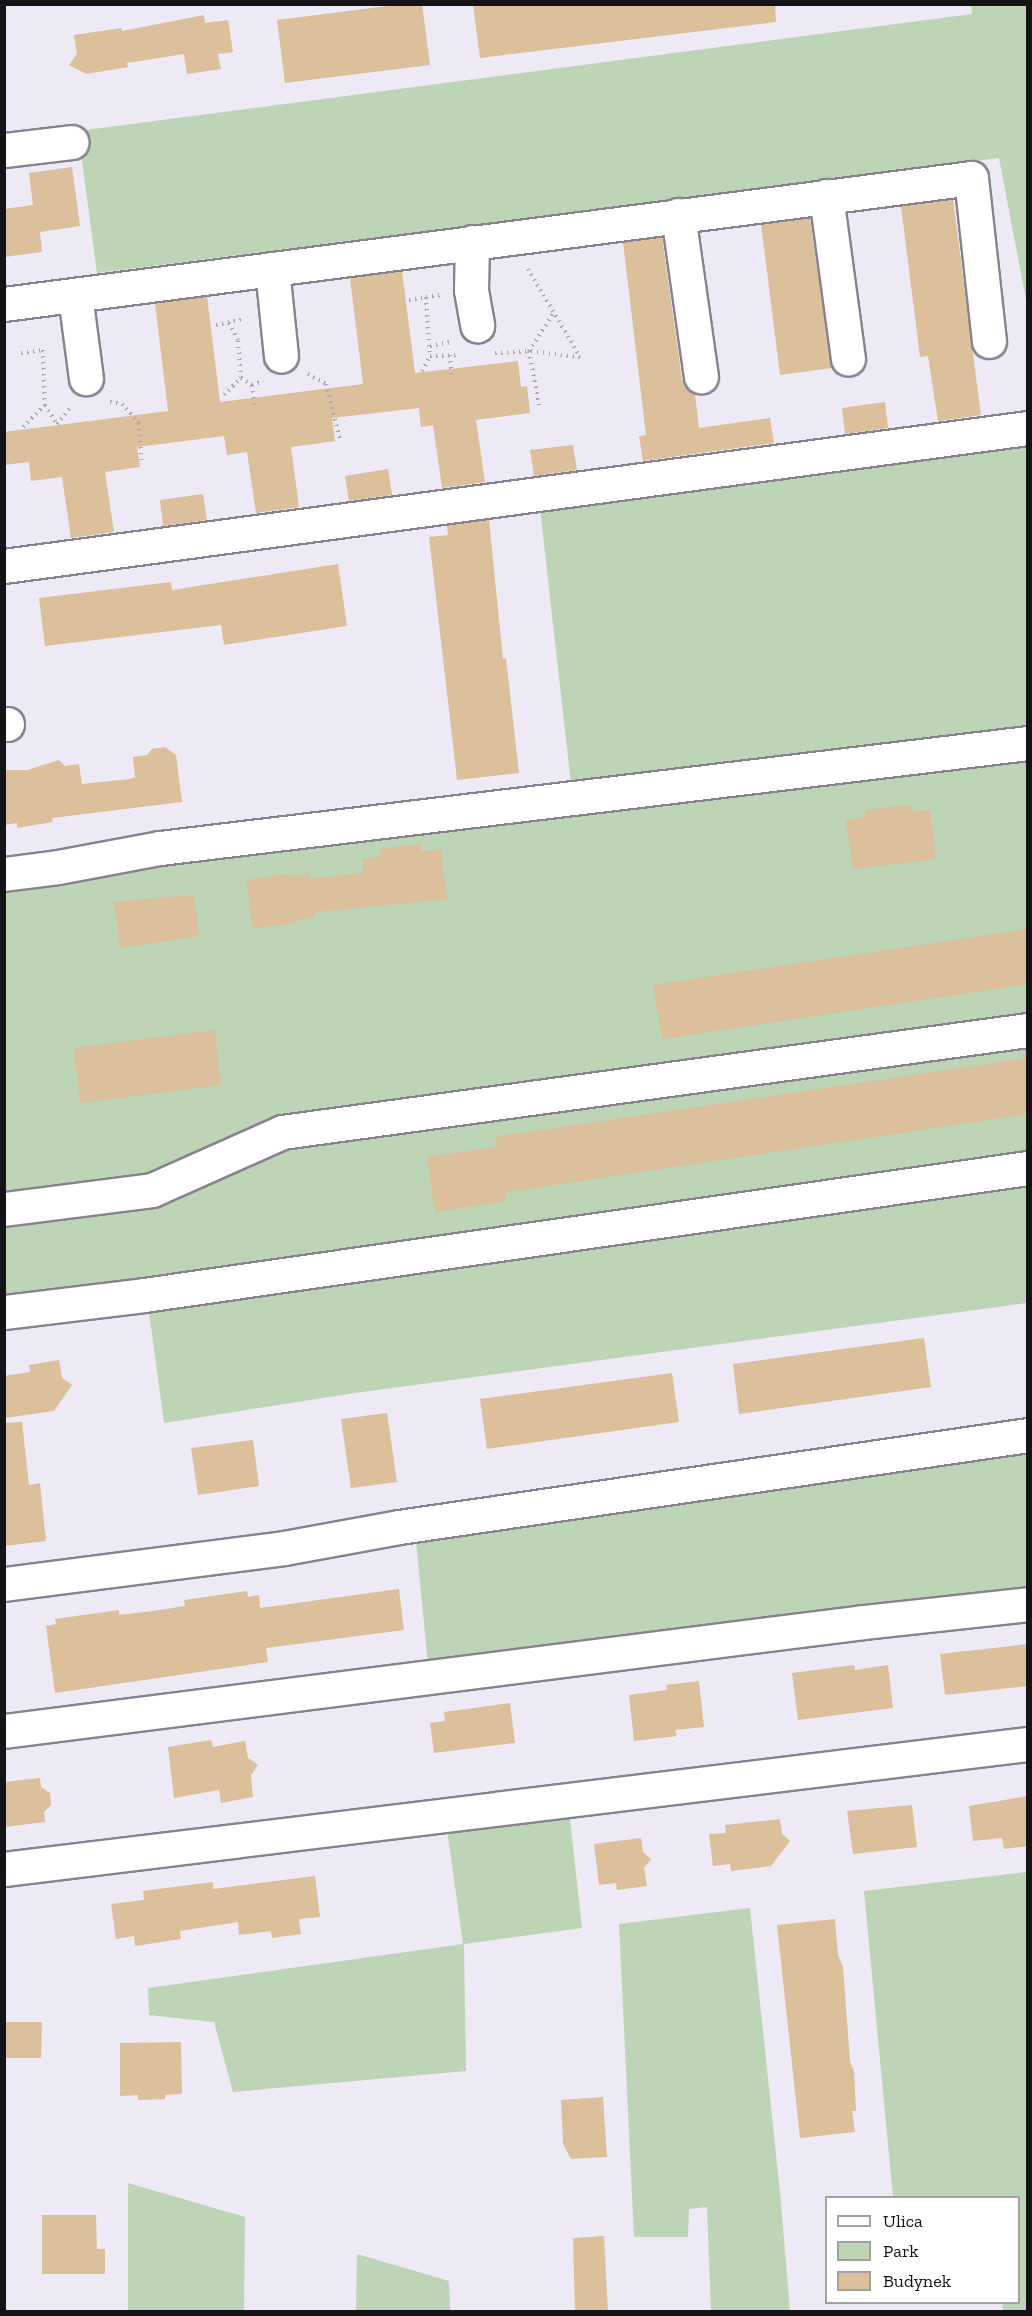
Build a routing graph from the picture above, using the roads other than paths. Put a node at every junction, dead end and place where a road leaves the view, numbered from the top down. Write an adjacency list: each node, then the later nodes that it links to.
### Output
1 (72, 142): 2 (lane)
2 (4, 150)
3 (826, 196): 4 (lane); 10 (lane); 11 (lane)
4 (678, 216): 5 (lane); 13 (lane)
5 (472, 242): 6 (lane); 9 (lane)
6 (272, 269): 7 (lane); 12 (lane)
7 (75, 295): 8 (lane); 14 (lane)
8 (4, 304)
9 (477, 325)
10 (989, 341)
11 (848, 359)
12 (285, 369)
13 (701, 376)
14 (86, 378)
15 (1028, 428): 16 (lane)
16 (4, 566)
17 (1028, 743): 18 (lane)
18 (4, 874)
19 (1028, 1030): 21 (lane)
20 (1028, 1167): 22 (lane)
21 (4, 1209)
22 (4, 1312)
23 (1028, 1435): 24 (lane)
24 (4, 1584)
25 (1028, 1604): 26 (lane)
26 (4, 1731)
27 (1028, 1744): 28 (lane)
28 (4, 1869)

